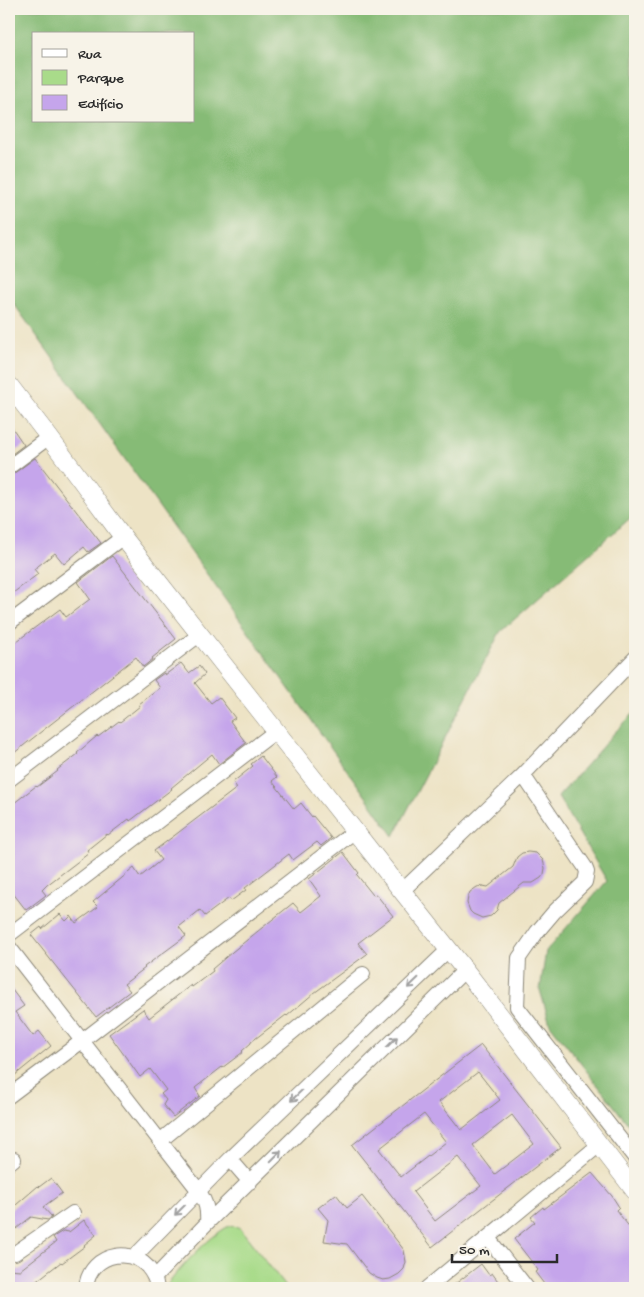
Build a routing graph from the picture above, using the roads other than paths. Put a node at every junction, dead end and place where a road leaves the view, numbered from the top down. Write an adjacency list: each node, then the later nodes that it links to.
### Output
1 (9, 385): 2 (street)
2 (49, 436): 3 (street); 4 (street)
3 (9, 467)
4 (123, 537): 5 (street); 6 (street)
5 (9, 623)
6 (199, 635): 8 (street); 10 (street)
7 (635, 658): 9 (street)
8 (276, 731): 11 (street); 13 (street)
9 (524, 775): 12 (street); 22 (street)
10 (9, 780)
11 (354, 831): 12 (street); 18 (street)
12 (402, 891): 15 (street)
13 (9, 935)
14 (9, 947): 18 (street)
15 (448, 950): 16 (street); 23 (street, one-way to 23)
16 (465, 970): 21 (street); 24 (street, one-way to 16)
17 (363, 974): 20 (street)
18 (82, 1041): 19 (street); 20 (street)
19 (9, 1096)
20 (160, 1141): 25 (street)
21 (600, 1145): 26 (street); 29 (street)
22 (635, 1158)
23 (230, 1159): 24 (street); 25 (street)
24 (250, 1182): 28 (street)
25 (199, 1191): 28 (street); 31 (street, one-way to 31)
26 (635, 1191)
27 (73, 1213): 30 (street)
28 (207, 1223): 32 (street)
29 (488, 1238): 34 (street); 35 (street)
30 (11, 1252)
31 (134, 1257): 32 (street); 33 (street)
32 (156, 1283)
33 (86, 1288)
34 (427, 1288)
35 (526, 1288)

